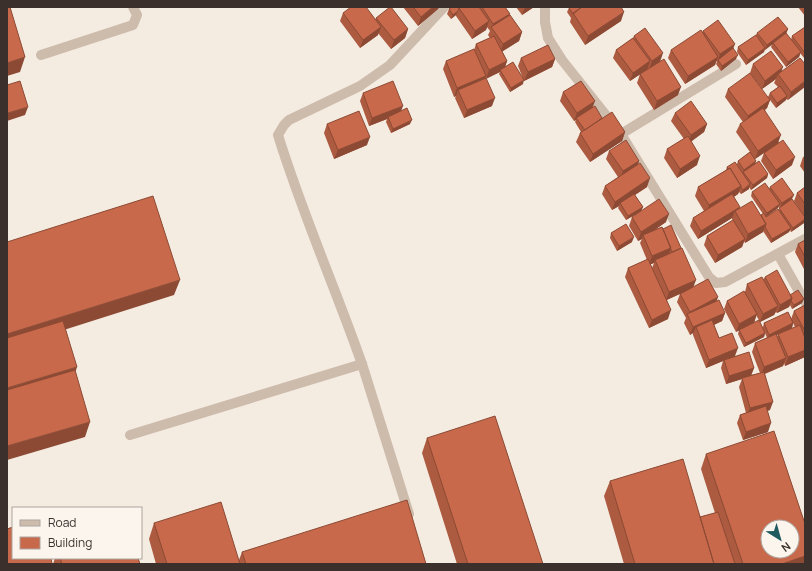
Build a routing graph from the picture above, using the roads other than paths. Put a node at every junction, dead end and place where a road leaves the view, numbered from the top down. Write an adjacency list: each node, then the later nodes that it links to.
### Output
1 (133, 7): 4 (street)
2 (444, 7): 10 (street)
3 (546, 7): 6 (street)
4 (41, 55)
5 (736, 64): 6 (street)
6 (621, 134): 8 (street)
7 (805, 239): 8 (street)
8 (778, 254): 9 (street)
9 (805, 302)
10 (362, 364): 11 (street); 12 (street)
11 (130, 435)
12 (413, 527)

